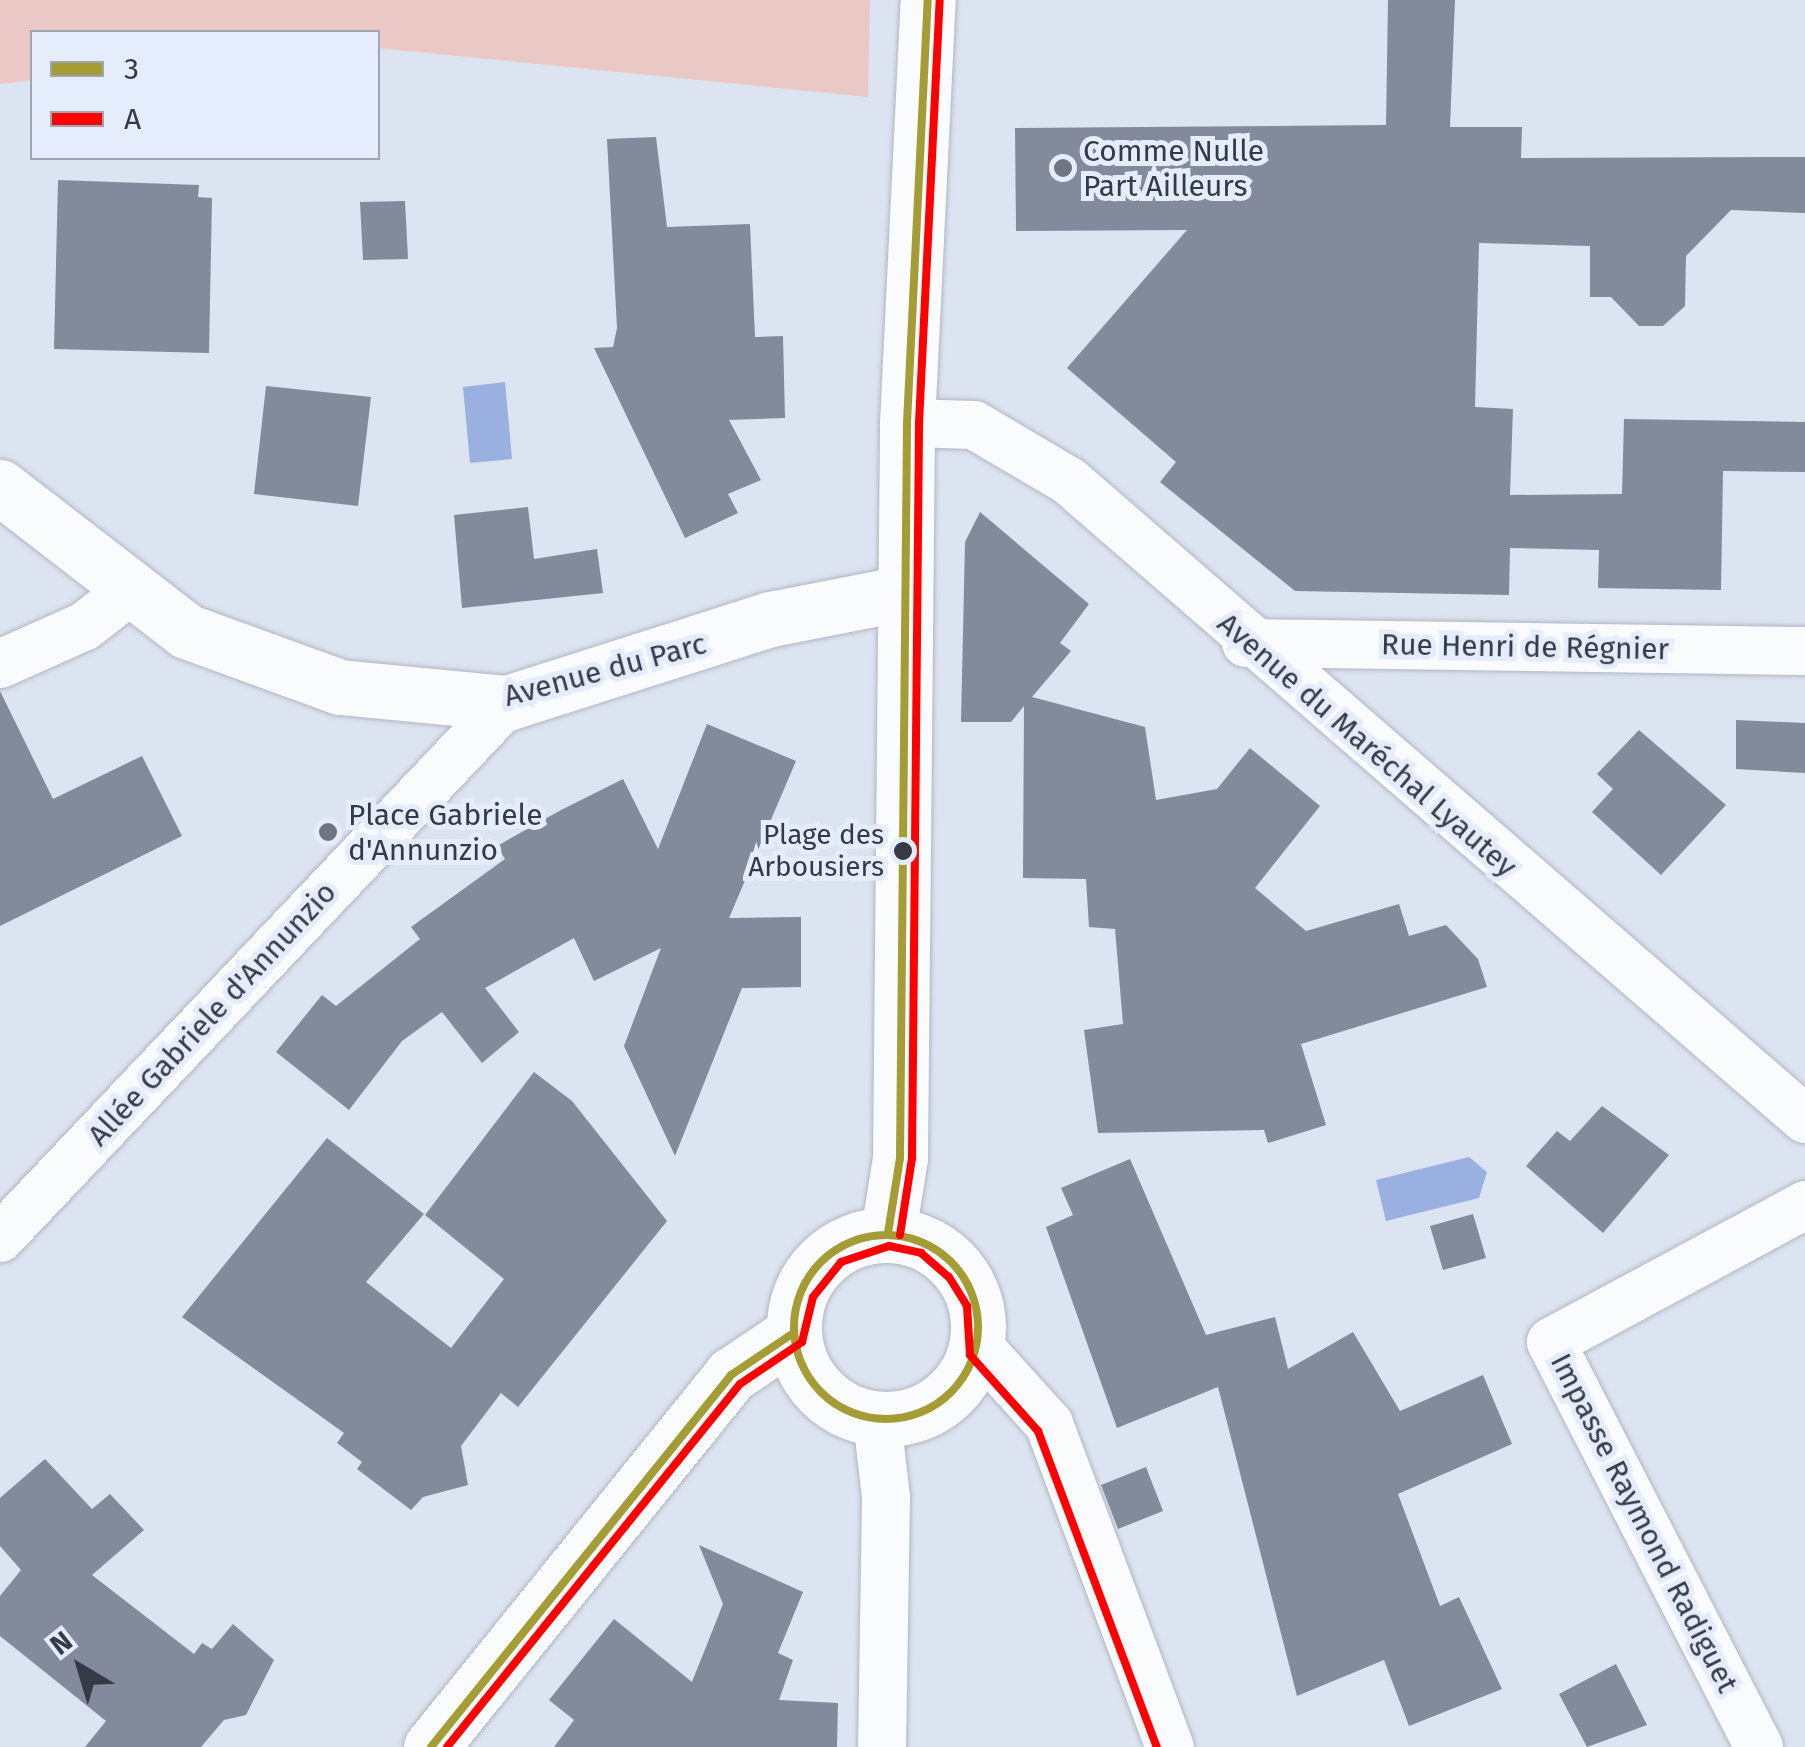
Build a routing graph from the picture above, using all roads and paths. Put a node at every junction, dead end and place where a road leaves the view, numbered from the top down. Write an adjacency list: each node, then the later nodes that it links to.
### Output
1 (928, 0): 2 (main road)
2 (907, 423): 5 (main road); 6 (street, Avenue du Maréchal Lyautey)
3 (0, 487): 4 (main road, Avenue du Parc)
4 (131, 590): 8 (street); 9 (main road, Avenue du Parc)
5 (904, 594): 9 (main road, Avenue du Parc); 12 (main road)
6 (1246, 643): 7 (street, Rue Henri de Régnier); 10 (street, Avenue du Maréchal Lyautey)
7 (1805, 652)
8 (0, 664)
9 (507, 703): 13 (street, Allée Gabriele d'Annunzio)
10 (1805, 1119)
11 (1805, 1205): 20 (street, Impasse Raymond Radiguet)
12 (888, 1233): 14 (main road); 15 (main road)
13 (0, 1238)
14 (792, 1334): 16 (main road); 17 (main road)
15 (981, 1349): 16 (main road); 19 (street)
16 (878, 1420): 18 (street)
17 (431, 1747)
18 (882, 1747)
19 (1170, 1747)
20 (1759, 1747)

